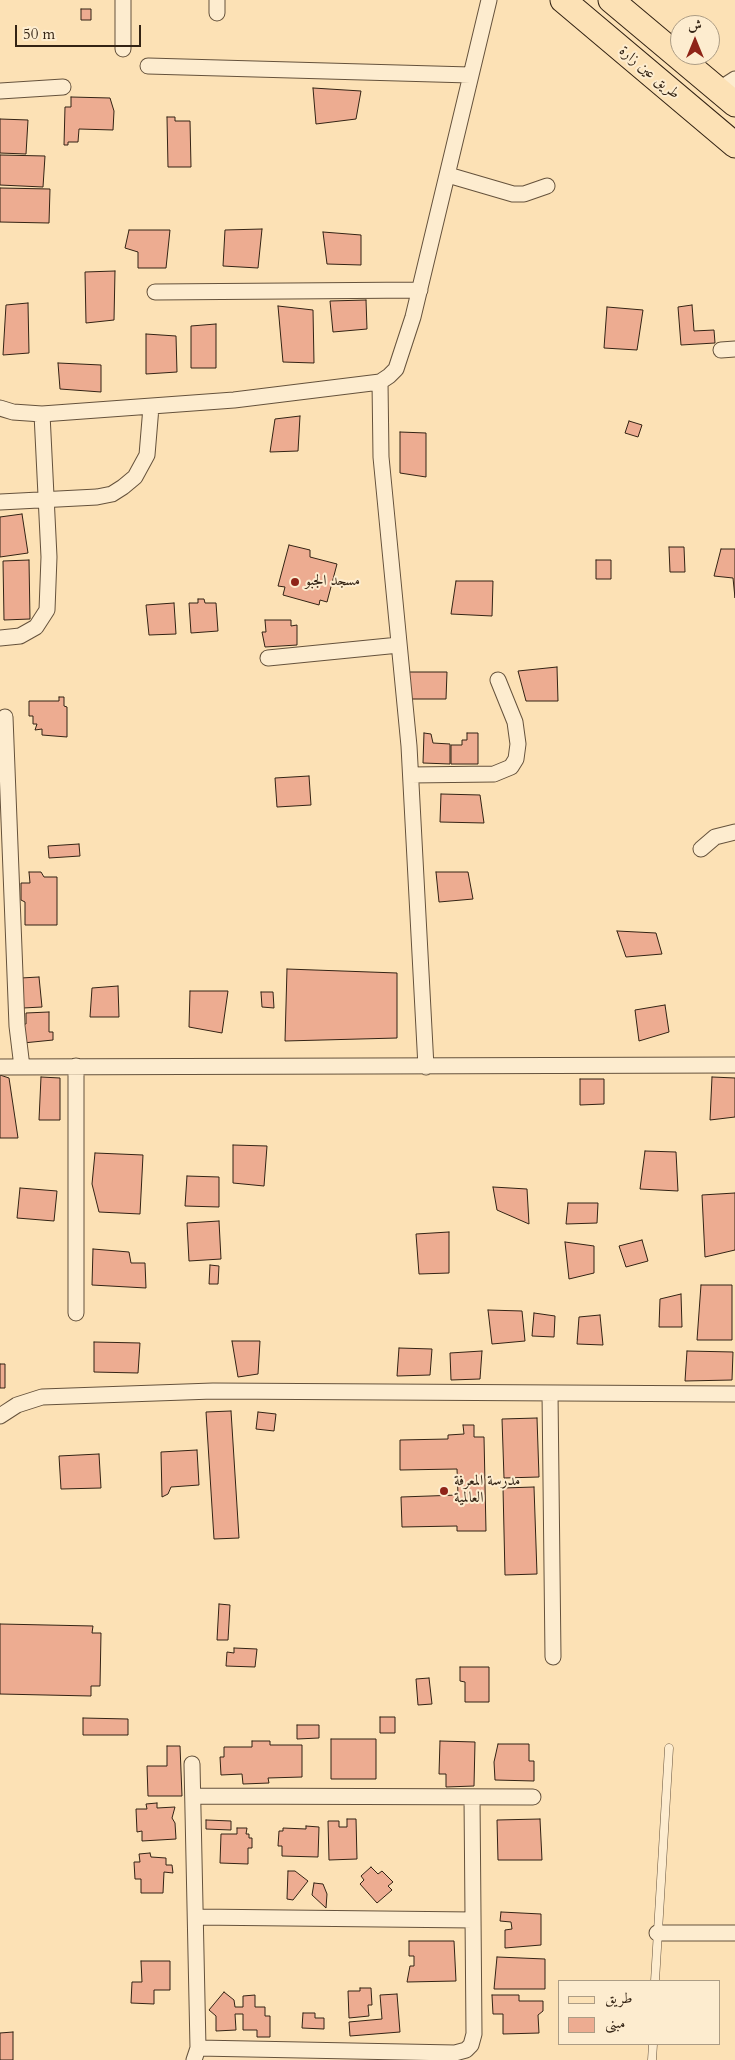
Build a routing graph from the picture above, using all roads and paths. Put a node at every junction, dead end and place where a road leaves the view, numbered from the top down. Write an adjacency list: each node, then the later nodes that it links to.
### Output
1 (123, 0): 5 (street)
2 (489, 0): 7 (street)
3 (563, 0): 11 (main road, طريق عين زارة)
4 (612, 0): 10 (main road, طريق عين زارة)
5 (123, 49)
6 (148, 66): 7 (street)
7 (470, 74): 12 (street)
8 (64, 87): 9 (street)
9 (0, 90)
10 (729, 91)
11 (735, 145)
12 (448, 175): 13 (street); 14 (street)
13 (547, 186)
14 (420, 290): 15 (street); 16 (street)
15 (155, 292)
16 (380, 382): 17 (street); 23 (street)
17 (151, 406): 19 (street); 20 (street)
18 (0, 408): 19 (street)
19 (42, 414): 20 (street)
20 (47, 501): 21 (street); 22 (street)
21 (0, 502)
22 (0, 638)
23 (400, 645): 24 (street); 27 (street)
24 (268, 658)
25 (498, 680): 27 (street)
26 (5, 717): 33 (street)
27 (411, 774): 34 (street)
28 (735, 832): 29 (street)
29 (701, 849)
30 (735, 1065): 34 (street)
31 (76, 1066): 33 (street); 34 (street); 35 (street)
32 (0, 1067): 33 (street)
33 (22, 1067)
34 (426, 1067)
35 (76, 1313)
36 (550, 1393): 37 (street); 38 (street); 39 (street)
37 (735, 1394)
38 (0, 1416)
39 (553, 1657)
40 (669, 1748): 47 (lane)
41 (192, 1764): 42 (street)
42 (193, 1796): 43 (street); 45 (street)
43 (472, 1797): 44 (street); 46 (street)
44 (533, 1797)
45 (196, 1917): 46 (street); 51 (street)
46 (473, 1920): 51 (street)
47 (657, 1933): 48 (street); 49 (lane)
48 (735, 1933)
49 (655, 1980)
50 (653, 2045): 52 (lane)
51 (196, 2054)
52 (652, 2060)

